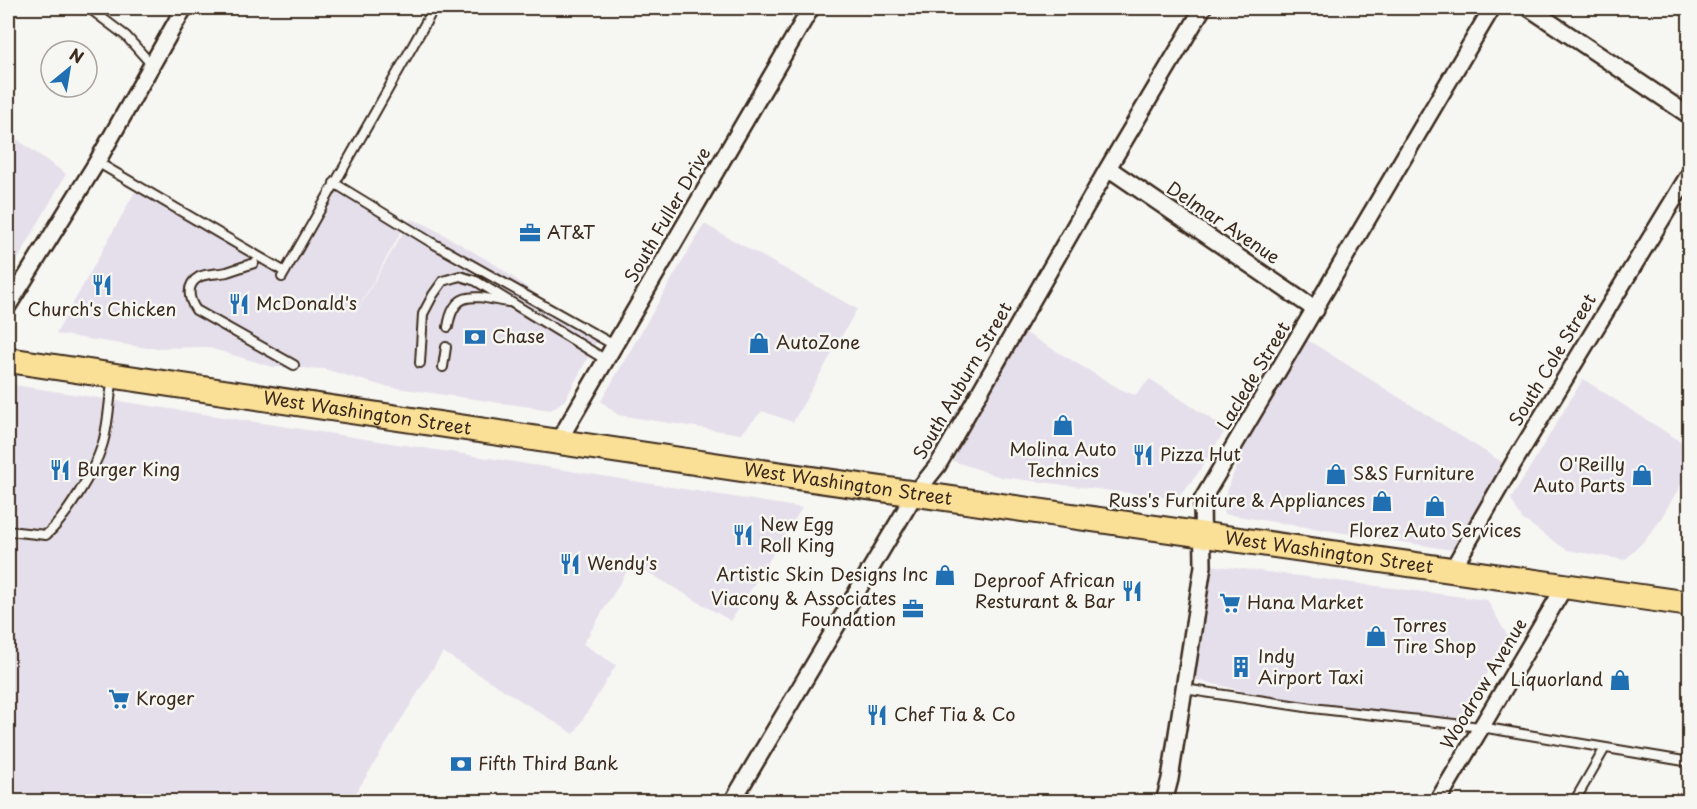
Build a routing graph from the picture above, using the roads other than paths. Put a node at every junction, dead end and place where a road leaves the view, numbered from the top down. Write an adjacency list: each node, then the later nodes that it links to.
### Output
1 (89, 8): 8 (lane)
2 (184, 8): 8 (street)
3 (434, 8): 13 (lane)
4 (811, 8): 19 (street, South Fuller Drive)
5 (1203, 8): 11 (street, South Auburn Street)
6 (1492, 8): 17 (street, Laclede Street)
7 (1529, 8): 9 (street)
8 (152, 65): 10 (street)
9 (1689, 116)
10 (97, 162): 13 (lane); 16 (street)
11 (1108, 168): 17 (street, Delmar Avenue); 28 (street, South Auburn Street)
12 (1689, 173): 31 (street, South Cole Street)
13 (334, 183): 19 (lane)
14 (254, 263): 24 (lane)
15 (512, 303): 18 (lane); 22 (lane); 23 (lane)
16 (8, 306)
17 (1316, 310): 30 (street, Laclede Street)
18 (448, 327)
19 (614, 345): 22 (street, South Fuller Drive)
20 (446, 347): 25 (lane)
21 (8, 360): 26 (main road, West Washington Street)
22 (606, 360): 27 (street, South Fuller Drive)
23 (420, 363)
24 (294, 365)
25 (443, 367)
26 (113, 376): 27 (main road, West Washington Street); 29 (lane)
27 (558, 442): 28 (main road, West Washington Street)
28 (915, 494): 30 (main road, West Washington Street); 38 (street, South Auburn Street)
29 (8, 531)
30 (1203, 536): 31 (main road, West Washington Street); 34 (street, Laclede Street)
31 (1452, 570): 32 (main road, West Washington Street)
32 (1565, 586): 33 (main road, West Washington Street); 35 (street, Woodrow Avenue)
33 (1689, 604)
34 (1184, 689): 35 (lane); 39 (street, Laclede Street)
35 (1481, 727): 36 (lane); 40 (street, Woodrow Avenue)
36 (1605, 748): 37 (lane); 41 (lane)
37 (1689, 762)
38 (732, 801)
39 (1164, 801)
40 (1437, 801)
41 (1574, 801)

